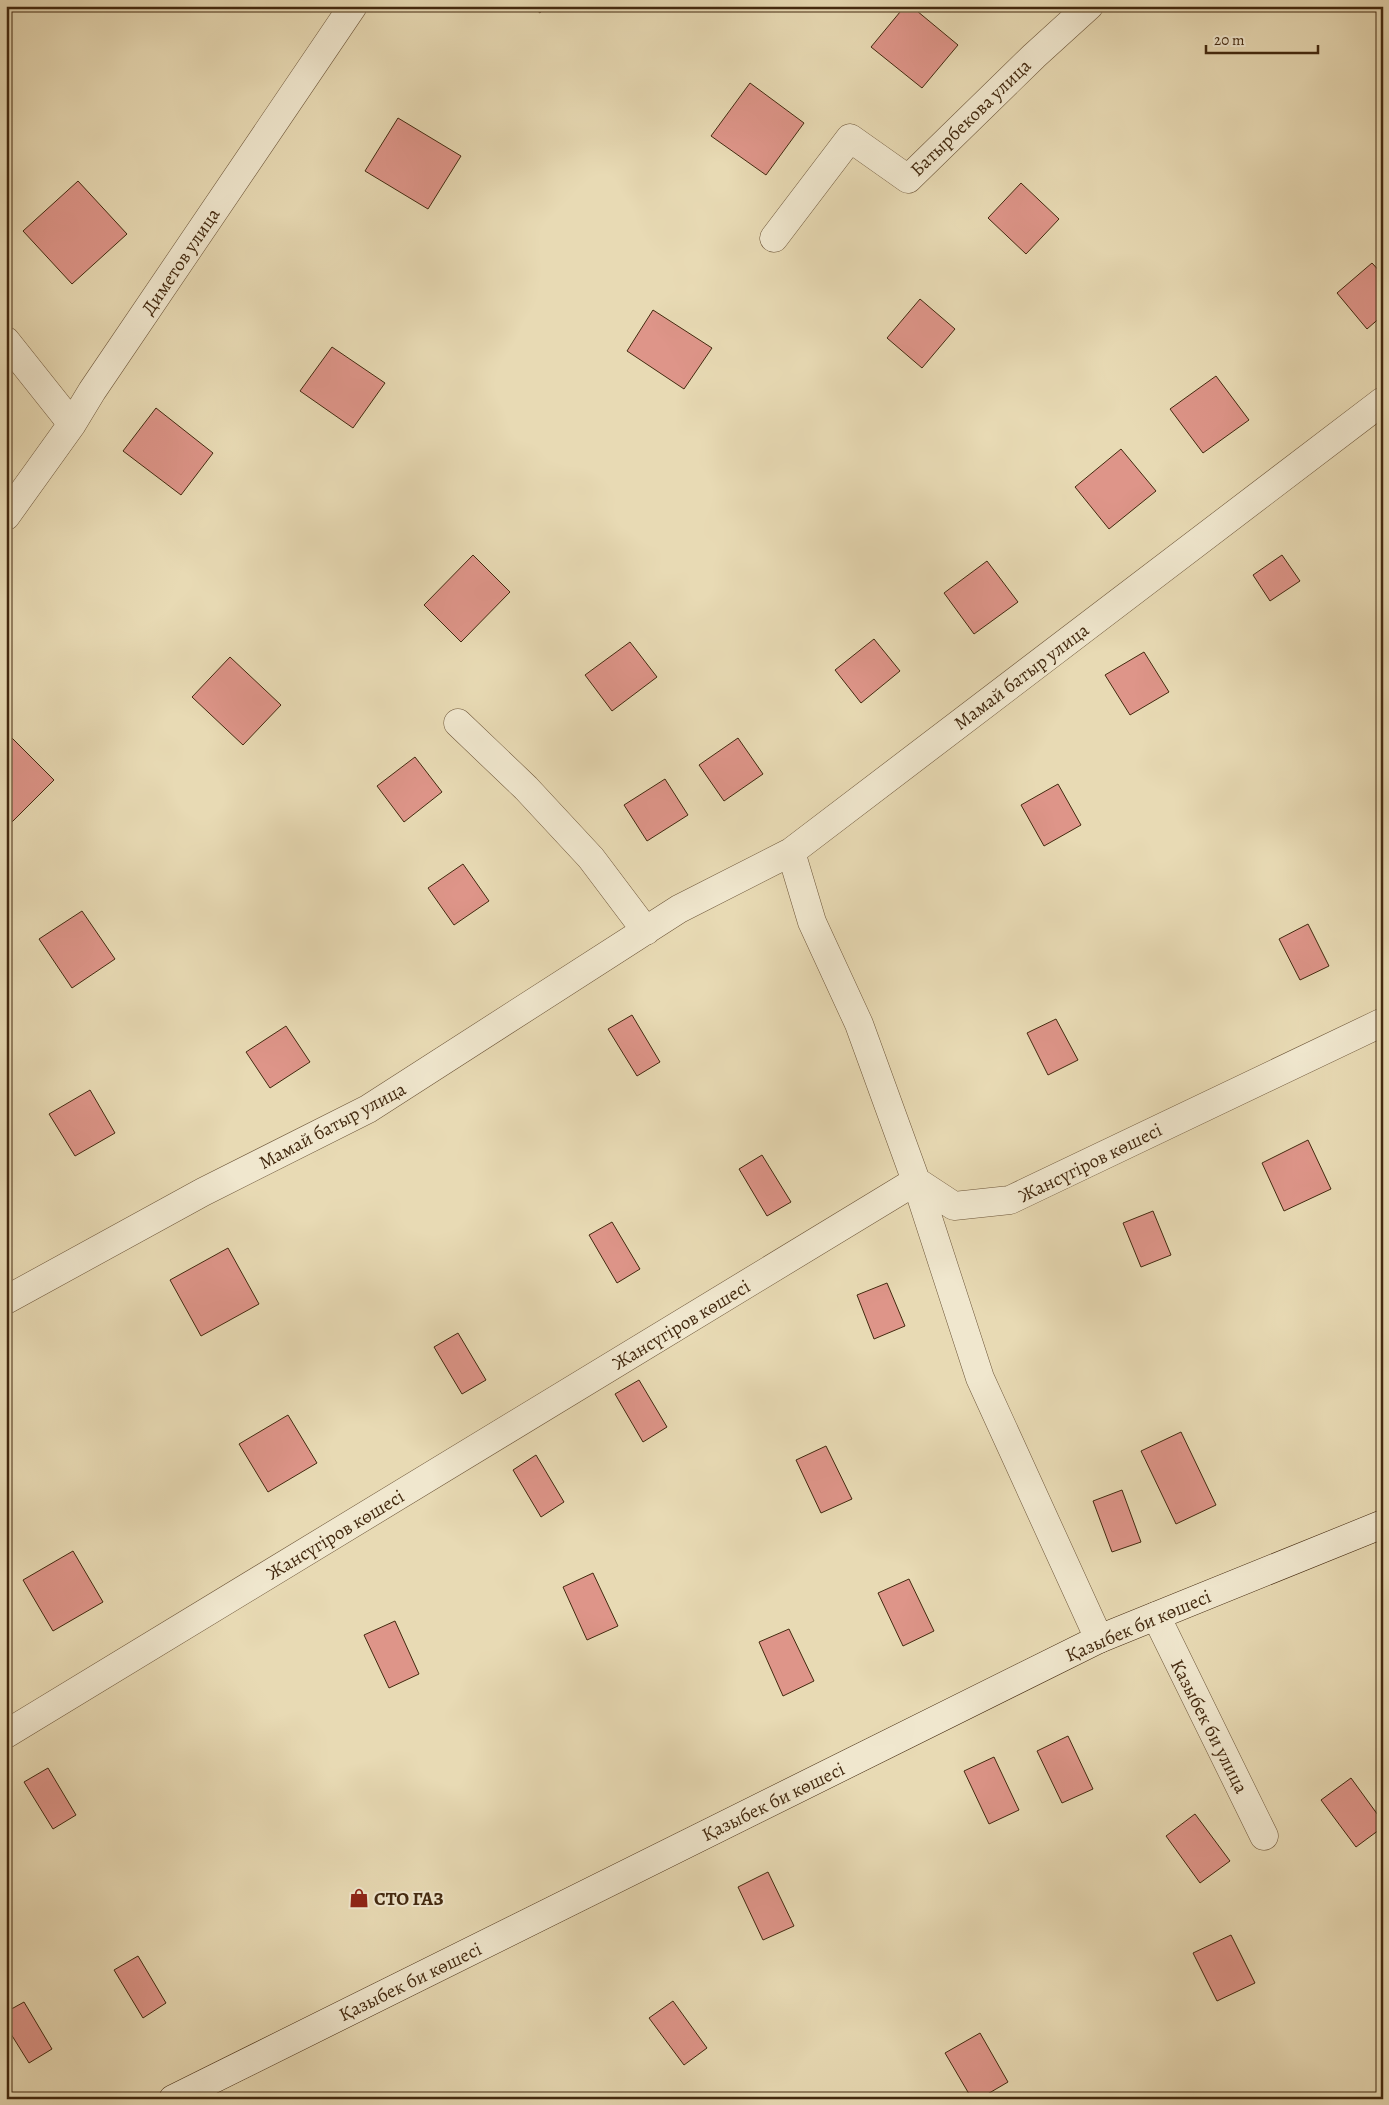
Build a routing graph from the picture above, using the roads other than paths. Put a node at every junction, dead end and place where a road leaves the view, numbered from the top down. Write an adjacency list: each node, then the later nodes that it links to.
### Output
1 (353, 6): 6 (street, Диметов улица)
2 (1089, 6): 3 (street, Батырбекова улица)
3 (774, 238)
4 (6, 342): 6 (street)
5 (1383, 401): 9 (street, Мамай батыр улица)
6 (72, 424): 7 (street, Диметов улица)
7 (6, 516)
8 (458, 723): 10 (street)
9 (791, 852): 10 (street, Мамай батыр улица); 12 (street)
10 (646, 930): 13 (street, Мамай батыр улица)
11 (1383, 1022): 12 (street, Жансүгіров көшесі)
12 (916, 1182): 16 (street); 17 (street, Жансүгіров көшесі)
13 (6, 1300)
14 (1383, 1524): 15 (street, Қазыбек би көшесі)
15 (1156, 1616): 16 (street, Қазыбек би көшесі); 18 (street, Казыбек би улица)
16 (1099, 1639): 19 (street, Қазыбек би көшесі)
17 (6, 1734)
18 (1264, 1836)
19 (173, 2099)

